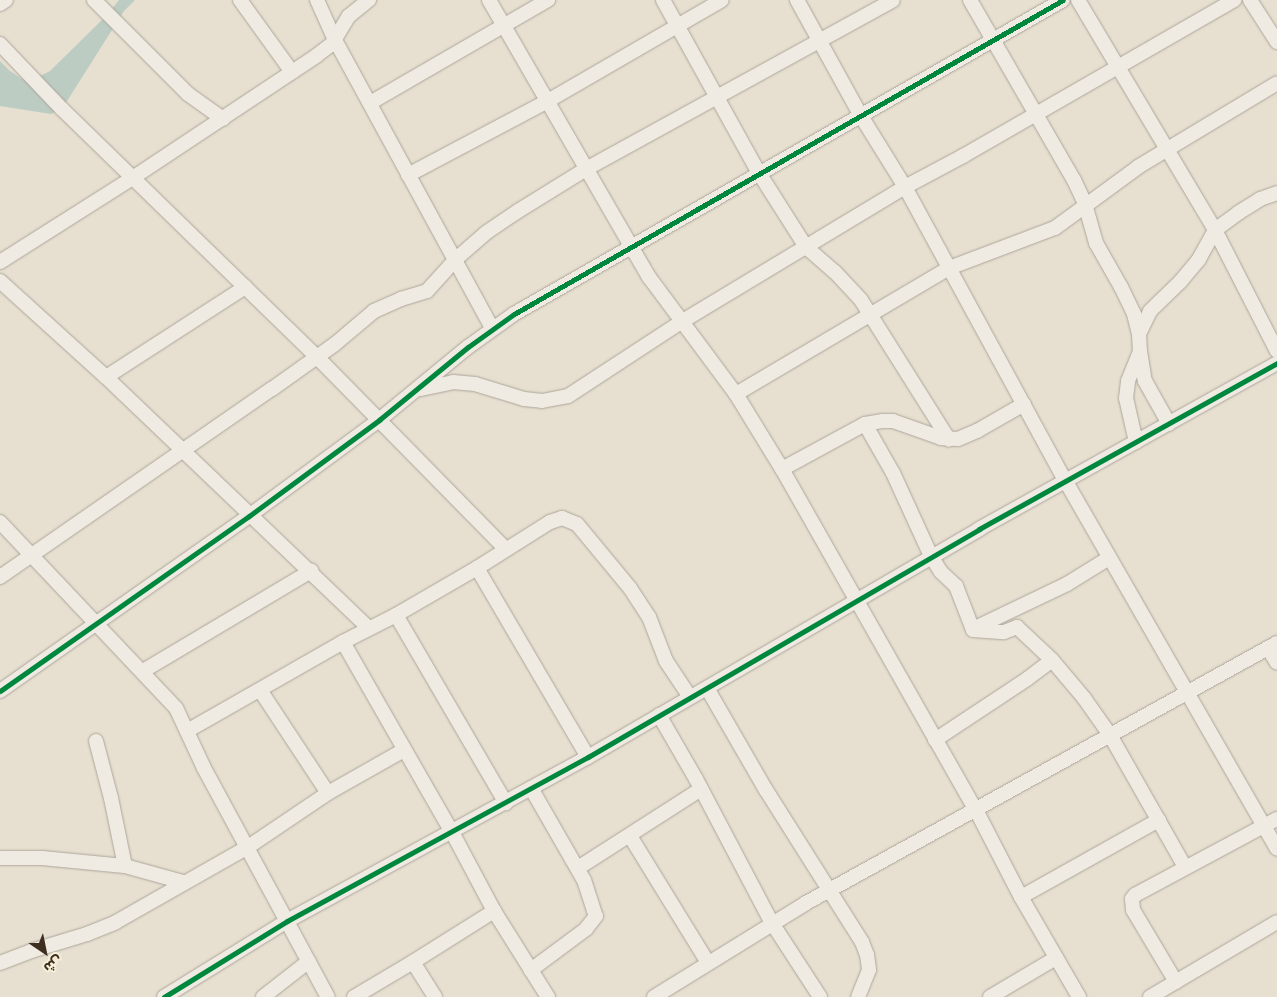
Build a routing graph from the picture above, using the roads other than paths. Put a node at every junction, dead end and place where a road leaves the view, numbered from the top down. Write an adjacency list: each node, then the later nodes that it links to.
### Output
1 (6, 0): 17 (street)
2 (94, 0): 33 (street)
3 (240, 0): 26 (street)
4 (317, 0): 20 (street)
5 (370, 0): 20 (street)
6 (489, 0): 18 (street)
7 (548, 0): 18 (street)
8 (663, 0): 19 (street)
9 (722, 0): 19 (street)
10 (797, 0): 21 (street)
11 (893, 0): 21 (street)
12 (970, 0): 22 (street)
13 (1062, 0): 22 (street)
14 (1078, 0): 25 (street)
15 (1234, 0): 25 (street)
16 (1250, 0): 23 (street)
17 (0, 4)
18 (503, 24): 29 (street); 30 (street)
19 (678, 25): 28 (street); 29 (street)
20 (335, 40): 26 (street); 30 (street)
21 (820, 40): 28 (street); 32 (street)
22 (992, 40): 31 (street); 32 (street)
23 (1277, 42)
24 (0, 44): 38 (street)
25 (1118, 68): 31 (street); 34 (street)
26 (292, 72): 33 (street)
27 (1277, 83): 34 (street)
28 (718, 97): 35 (street); 36 (street)
29 (546, 102): 35 (street); 37 (street)
30 (370, 104): 37 (street)
31 (1035, 114): 39 (street); 41 (street)
32 (861, 116): 36 (street); 39 (street)
33 (223, 119): 38 (street)
34 (1167, 149): 41 (street); 42 (street)
35 (586, 170): 43 (street); 45 (street)
36 (759, 173): 43 (street); 44 (street)
37 (408, 175): 45 (street)
38 (134, 177): 46 (street); 49 (street)
39 (905, 187): 44 (street); 47 (street)
40 (1277, 193): 42 (street)
41 (1085, 204): 47 (street); 53 (street)
42 (1215, 230): 53 (street); 55 (street)
43 (630, 246): 51 (street); 52 (street)
44 (806, 247): 50 (street); 51 (street)
45 (456, 259): 52 (street); 56 (street)
46 (0, 262)
47 (949, 268): 50 (street); 61 (street)
48 (0, 280): 58 (street)
49 (245, 287): 56 (street); 58 (street)
50 (871, 314): 60 (street); 65 (street)
51 (681, 322): 59 (street); 60 (street)
52 (492, 328): 59 (street)
53 (1139, 334): 54 (street)
54 (1140, 351): 64 (street); 66 (street)
55 (1277, 351)
56 (317, 356): 62 (street); 67 (street)
57 (1277, 363): 64 (street)
58 (106, 378): 67 (street)
59 (416, 390): 62 (street)
60 (736, 394): 68 (street)
61 (1024, 404): 65 (street); 69 (street)
62 (379, 420): 70 (street); 72 (street)
63 (864, 424): 65 (street); 68 (street); 74 (street)
64 (1169, 424): 66 (street)
65 (949, 440)
66 (1136, 442): 69 (street)
67 (182, 451): 70 (street); 73 (street)
68 (782, 468): 79 (street)
69 (1065, 480): 74 (street); 75 (street)
70 (249, 516): 77 (street); 81 (street)
71 (0, 522): 73 (street)
72 (506, 549): 76 (street); 93 (street)
73 (32, 556): 78 (street); 81 (street)
74 (932, 556): 79 (street); 83 (street)
75 (1109, 558): 83 (street); 92 (street)
76 (477, 568): 80 (street); 100 (street)
77 (311, 571): 82 (street); 88 (street)
78 (0, 577)
79 (856, 600): 89 (street); 97 (street)
80 (396, 615): 82 (street); 104 (street)
81 (97, 623): 88 (street); 91 (street)
82 (369, 628): 84 (street)
83 (973, 630): 86 (street)
84 (343, 642): 90 (street); 99 (street)
85 (1272, 646): 87 (street); 92 (street)
86 (1052, 660): 96 (street); 97 (street)
87 (1277, 663)
88 (143, 671): 95 (street)
89 (707, 688): 93 (street); 118 (street)
90 (260, 690): 95 (street); 103 (street)
91 (0, 691)
92 (1187, 694): 96 (street); 108 (street)
93 (690, 698): 94 (street)
94 (659, 715): 100 (street); 102 (street)
95 (187, 731): 111 (street)
96 (1110, 735): 105 (street); 107 (street)
97 (935, 740): 105 (street)
98 (96, 741): 114 (street)
99 (404, 750): 103 (street); 109 (street)
100 (588, 756): 101 (street)
101 (531, 788): 104 (street); 116 (street)
102 (701, 789): 110 (street); 123 (street)
103 (328, 794): 111 (street)
104 (506, 803): 109 (street)
105 (976, 810): 118 (street); 119 (street)
106 (1277, 819): 108 (street)
107 (1159, 820): 115 (street); 119 (street)
108 (1265, 827): 112 (street); 115 (street)
109 (452, 832): 120 (street); 121 (street)
110 (630, 836): 116 (street); 128 (street)
111 (248, 847): 117 (street); 121 (street)
112 (1277, 848)
113 (0, 858): 114 (street)
114 (126, 866): 117 (street)
115 (1185, 867): 130 (street)
116 (578, 868): 129 (street)
117 (183, 882): 127 (street)
118 (831, 890): 123 (street); 139 (street)
119 (1021, 897): 124 (street)
120 (494, 911): 126 (street); 129 (street)
121 (286, 921): 125 (street); 131 (street)
122 (1277, 922): 130 (street)
123 (772, 923): 128 (street); 138 (street)
124 (1056, 958): 140 (street); 141 (street)
125 (309, 961): 132 (street); 133 (street)
126 (413, 962): 134 (street); 135 (street)
127 (0, 963)
128 (708, 963): 137 (street)
129 (531, 970): 136 (street)
130 (1176, 982): 142 (street)
131 (164, 997)
132 (262, 997)
133 (328, 997)
134 (354, 997)
135 (435, 997)
136 (548, 997)
137 (654, 997)
138 (820, 997)
139 (858, 997)
140 (990, 997)
141 (1079, 997)
142 (1150, 997)

